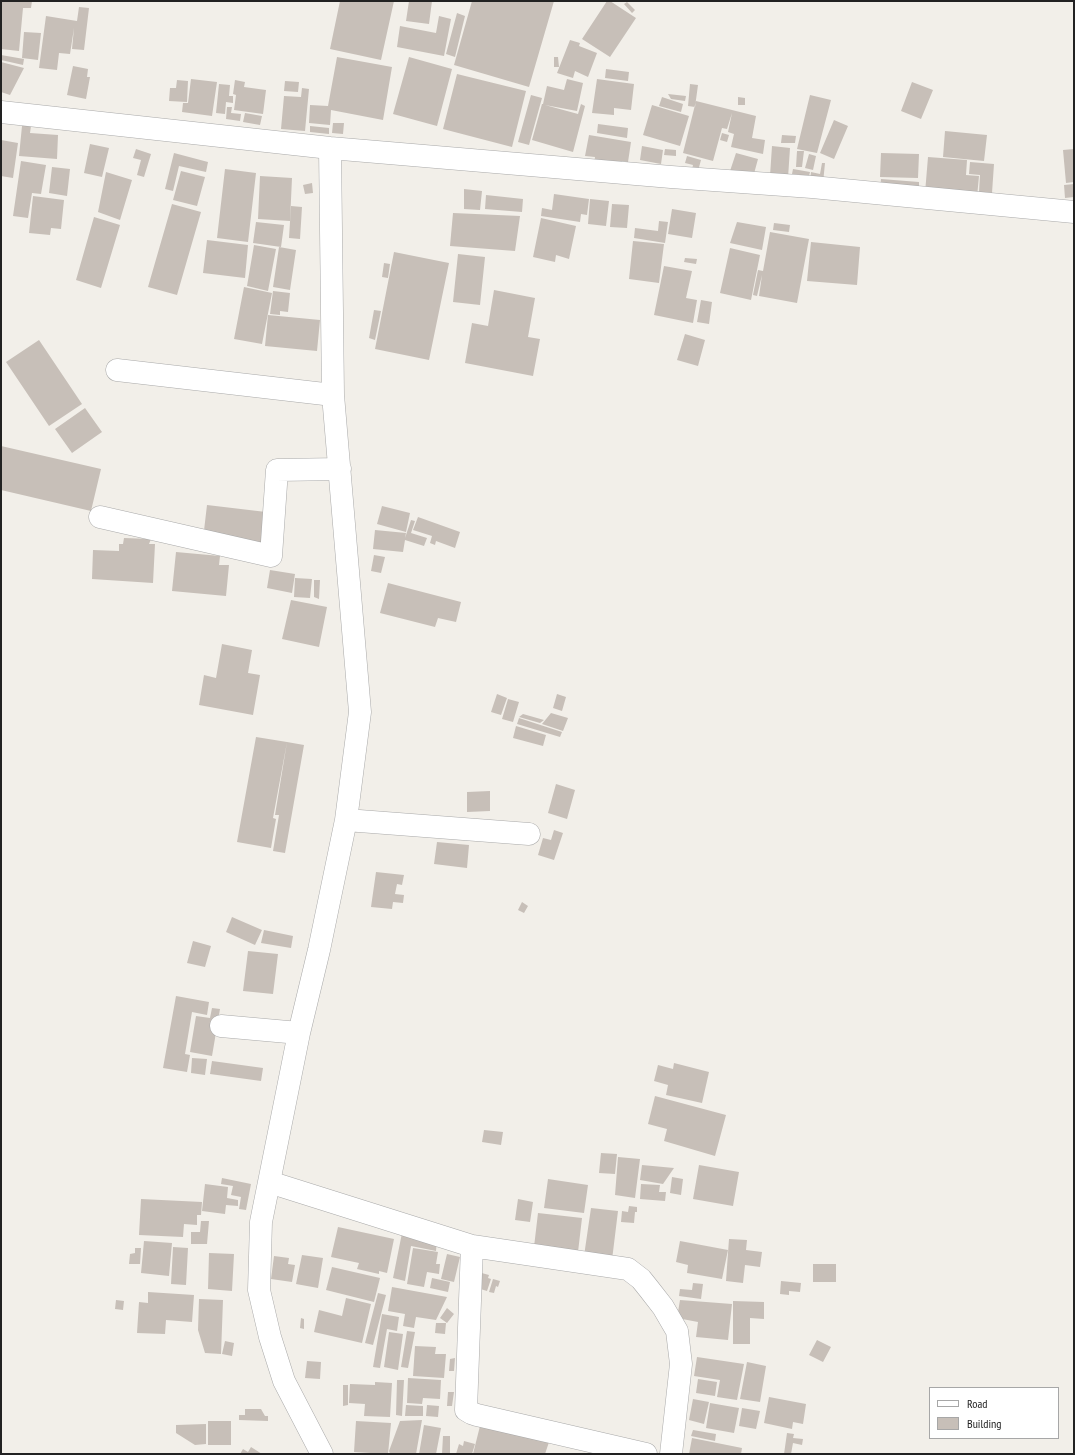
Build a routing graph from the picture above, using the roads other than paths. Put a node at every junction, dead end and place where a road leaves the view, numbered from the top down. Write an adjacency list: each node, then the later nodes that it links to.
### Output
1 (1, 112): 2 (street)
2 (330, 148): 3 (street); 5 (street)
3 (1074, 212)
4 (118, 370): 5 (street)
5 (333, 395): 6 (street)
6 (340, 469): 7 (street); 8 (street)
7 (100, 517)
8 (346, 820): 9 (street); 11 (street)
9 (529, 834)
10 (221, 1026): 11 (street)
11 (299, 1033): 12 (street)
12 (269, 1182): 13 (street); 14 (street)
13 (472, 1246): 15 (street); 16 (street)
14 (322, 1454)
15 (646, 1454)
16 (671, 1454)

